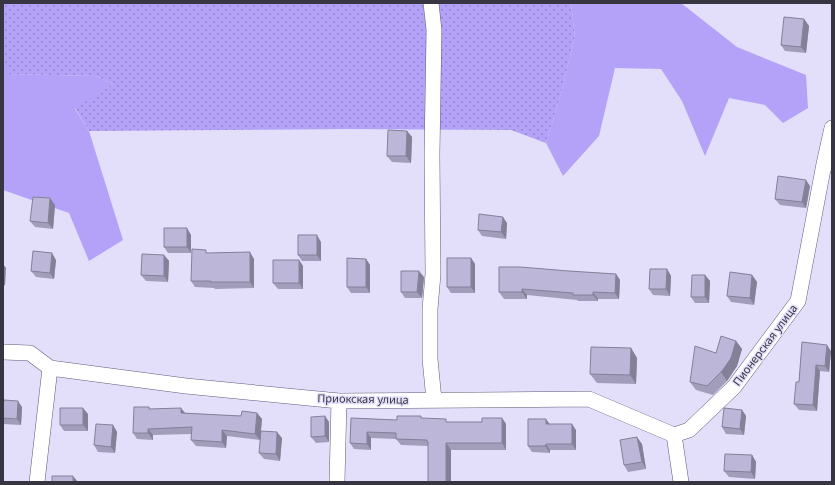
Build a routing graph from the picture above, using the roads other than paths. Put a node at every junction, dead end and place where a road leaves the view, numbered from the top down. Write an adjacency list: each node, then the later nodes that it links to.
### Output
1 (431, 3): 6 (street)
2 (832, 128): 3 (street, Пионерская улица)
3 (828, 164): 8 (street, Пионерская улица)
4 (3, 352): 5 (street, Приокская улица)
5 (50, 368): 7 (street, Приокская улица); 9 (street)
6 (434, 400): 7 (street, Приокская улица); 8 (street, Приокская улица)
7 (339, 401): 10 (street)
8 (674, 435): 11 (street)
9 (37, 482)
10 (337, 482)
11 (680, 482)

